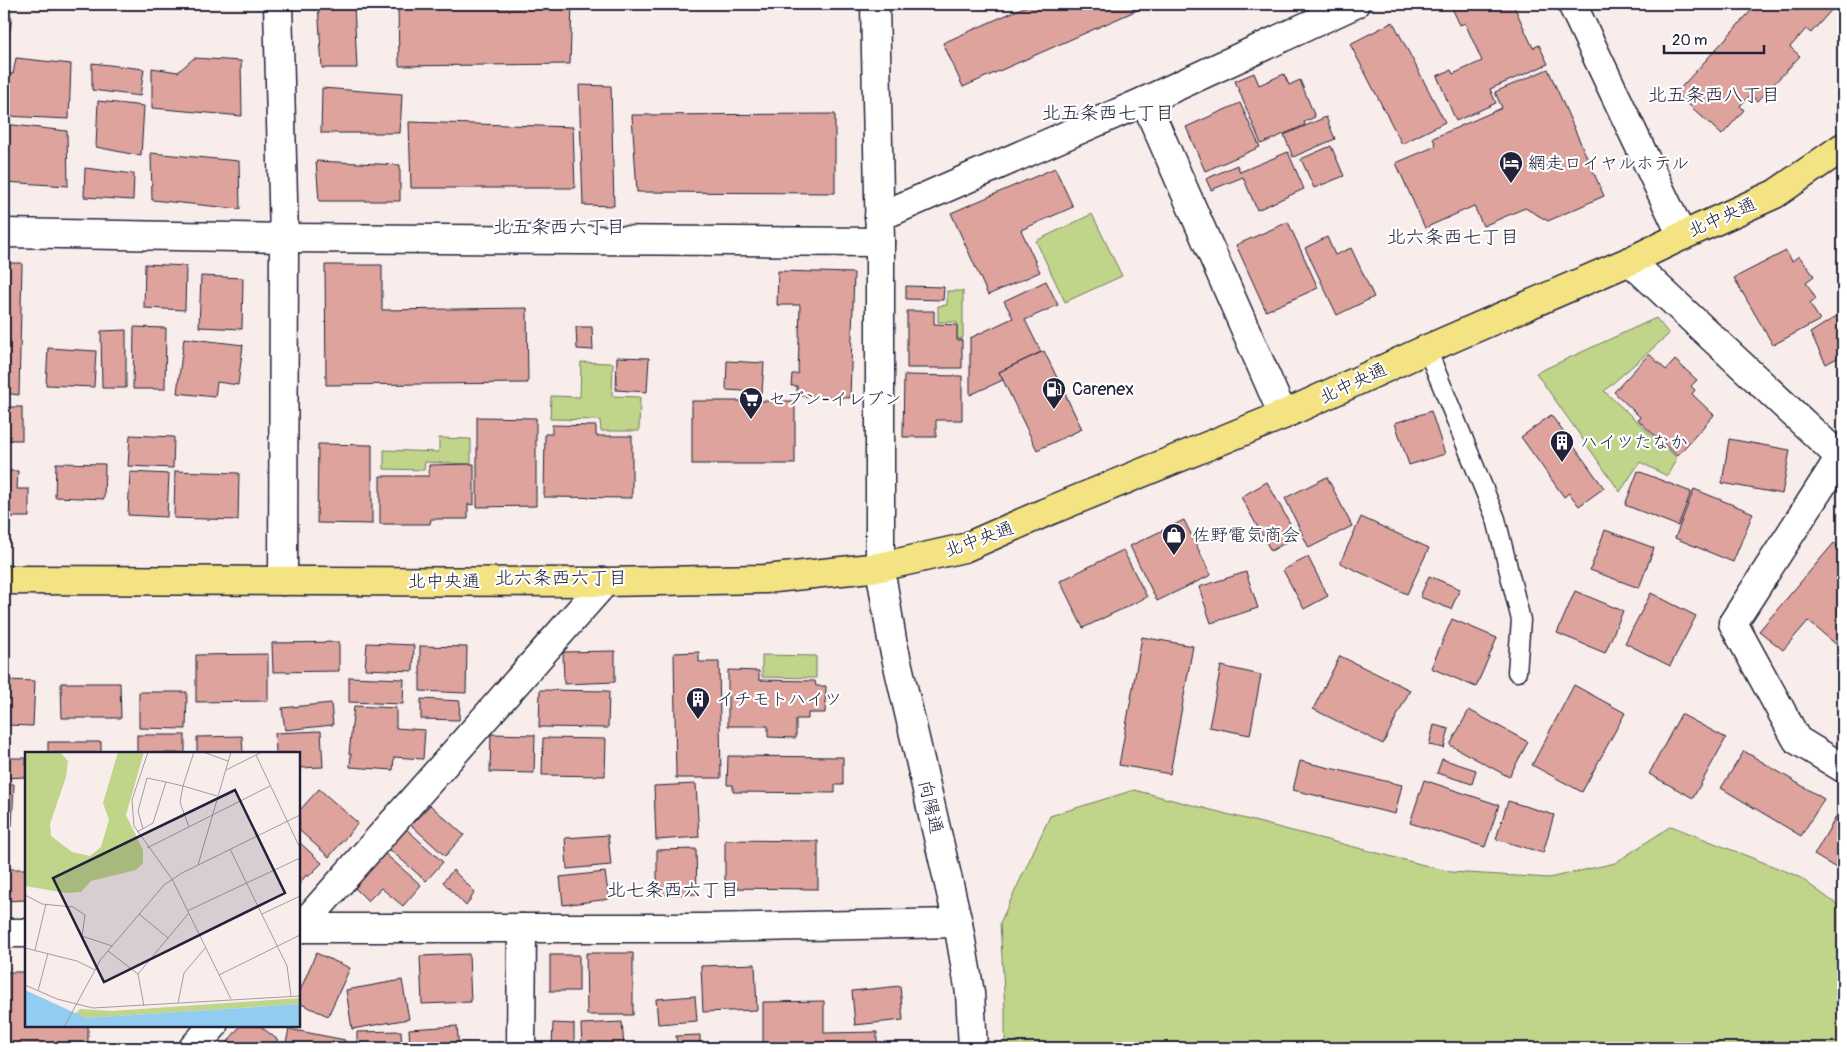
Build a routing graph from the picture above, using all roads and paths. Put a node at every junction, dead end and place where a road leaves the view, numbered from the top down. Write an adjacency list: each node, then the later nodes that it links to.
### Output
1 (278, 4): 10 (street)
2 (875, 4): 7 (street, 向陽通)
3 (1355, 4): 5 (street)
4 (1572, 4): 9 (street)
5 (1145, 101): 7 (street); 13 (street)
6 (1843, 147): 9 (highway, 北中央通)
7 (879, 229): 10 (street); 14 (street, 向陽通)
8 (4, 232): 10 (street)
9 (1682, 236): 11 (highway, 北中央通)
10 (284, 238): 16 (street)
11 (1630, 261): 12 (highway, 北中央通); 19 (street)
12 (1427, 349): 13 (highway, 北中央通); 18 (lane)
13 (1282, 415): 14 (highway, 北中央通)
14 (880, 567): 17 (highway, 北中央通); 20 (street, 向陽通)
15 (4, 580): 16 (highway, 北中央通)
16 (283, 581): 17 (highway, 北中央通)
17 (605, 582): 21 (street)
18 (1517, 672)
19 (1843, 768)
20 (958, 923): 23 (street); 29 (street, 向陽通)
21 (300, 927)
22 (300, 928): 23 (street)
23 (522, 928): 28 (street)
24 (25, 933): 25 (street)
25 (4, 934)
26 (212, 1027): 27 (street)
27 (193, 1048)
28 (521, 1048)
29 (973, 1048)

